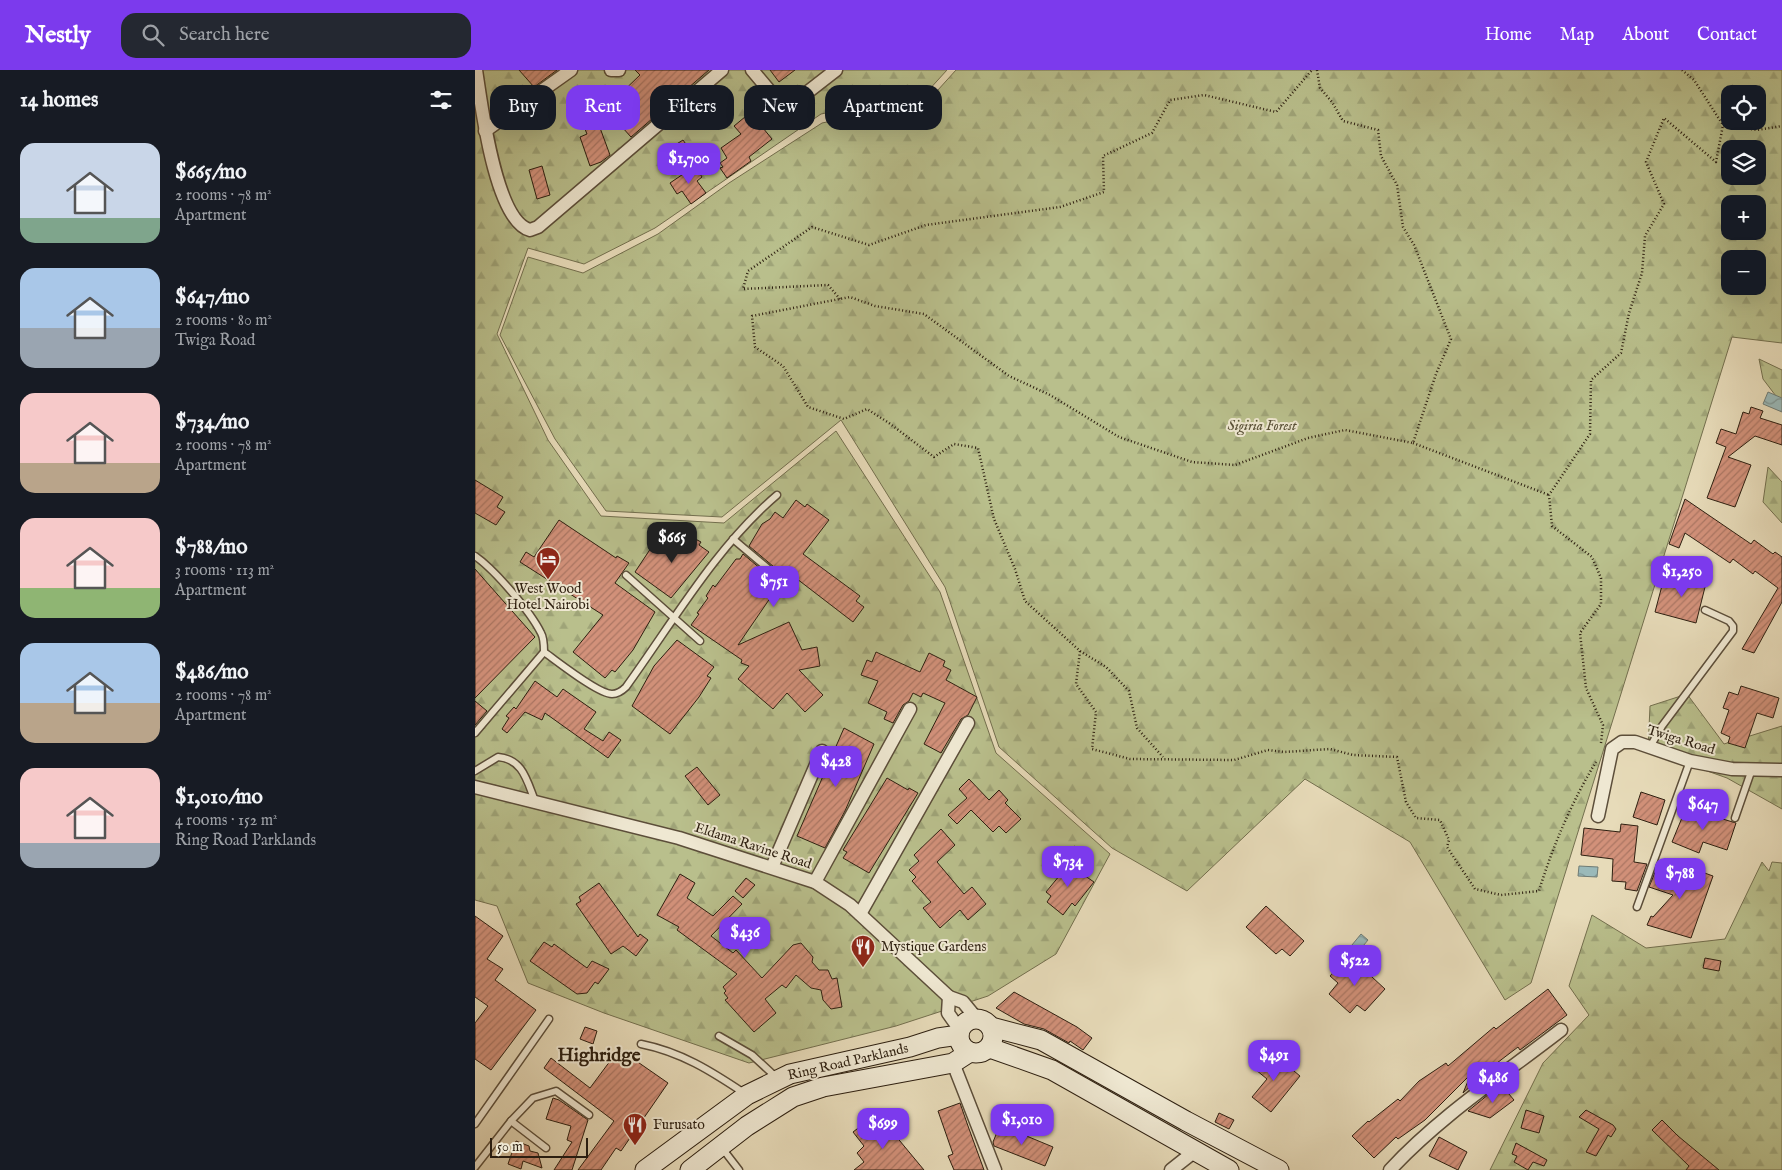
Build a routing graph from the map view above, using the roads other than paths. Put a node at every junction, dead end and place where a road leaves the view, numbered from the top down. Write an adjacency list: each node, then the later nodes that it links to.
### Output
1 (476, 70): 8 (street)
2 (571, 70): 8 (street)
3 (611, 70): 4 (street)
4 (619, 70)
5 (722, 70): 8 (street)
6 (752, 70): 7 (street)
7 (836, 70)
8 (485, 131)
9 (777, 496): 10 (lane)
10 (733, 539): 13 (lane); 15 (lane)
11 (475, 556): 17 (lane)
12 (626, 575): 15 (lane)
13 (777, 576)
14 (1705, 610): 21 (lane)
15 (675, 619): 16 (lane); 17 (lane)
16 (700, 641)
17 (544, 652): 20 (lane)
18 (910, 709): 32 (street)
19 (968, 723): 34 (street)
20 (475, 732)
21 (1650, 747): 23 (street, Twiga Road); 29 (street, Twiga Road)
22 (822, 751): 31 (street)
23 (1691, 761): 24 (street, Twiga Road); 33 (lane)
24 (1752, 769): 25 (street, Twiga Road); 30 (lane)
25 (1782, 770)
26 (475, 772): 28 (lane)
27 (475, 787): 28 (street, Eldama Ravine Road)
28 (535, 801): 31 (street, Eldama Ravine Road)
29 (1598, 816)
30 (1735, 818)
31 (772, 867): 32 (street, Eldama Ravine Road)
32 (815, 882): 34 (street, Eldama Ravine Road)
33 (1637, 907)
34 (860, 914): 35 (street, Eldama Ravine Road)
35 (949, 997): 37 (street, Eldama Ravine Road); 39 (street)
36 (549, 1019): 50 (lane)
37 (984, 1023): 39 (street); 42 (street); 49 (street)
38 (1561, 1030): 63 (street)
39 (959, 1032): 43 (street); 45 (street, Ring Road Parklands)
40 (719, 1036): 45 (lane)
41 (641, 1044): 46 (lane)
42 (989, 1048): 43 (street); 51 (street)
43 (970, 1052): 44 (street, Ring Road Parklands)
44 (953, 1062): 52 (street, Ring Road Parklands); 59 (street)
45 (778, 1079): 46 (street, Ring Road Parklands)
46 (747, 1095): 56 (street, Ring Road Parklands)
47 (589, 1115): 48 (lane)
48 (511, 1121): 53 (lane); 55 (lane)
49 (1186, 1121): 51 (street); 62 (street)
50 (475, 1124)
51 (1176, 1140): 54 (street)
52 (721, 1146): 57 (street, Ring Road Parklands); 58 (lane)
53 (546, 1148)
54 (1195, 1151): 60 (street); 61 (street)
55 (475, 1167)
56 (645, 1170)
57 (690, 1170)
58 (739, 1170)
59 (995, 1170)
60 (1171, 1170)
61 (1229, 1170)
62 (1279, 1170)
63 (1390, 1170)

